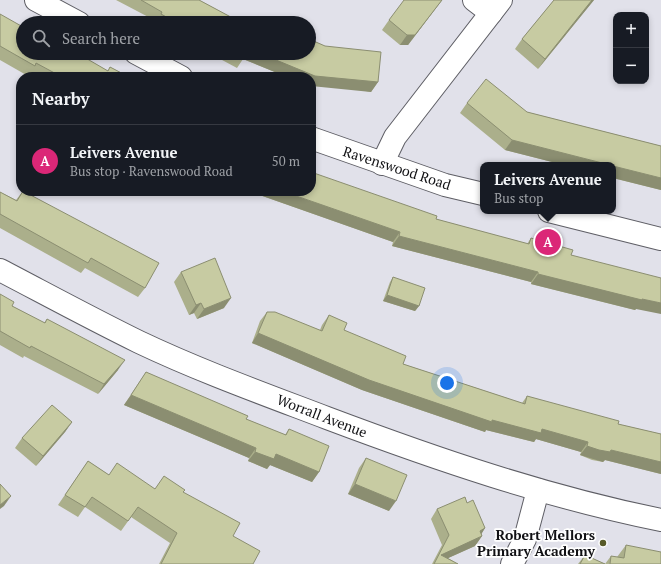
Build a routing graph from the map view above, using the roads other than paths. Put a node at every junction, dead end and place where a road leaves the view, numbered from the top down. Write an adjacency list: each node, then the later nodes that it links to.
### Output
1 (36, 0): 3 (street)
2 (489, 4): 7 (street)
3 (66, 16)
4 (149, 60): 5 (street)
5 (172, 72)
6 (316, 140): 7 (street, Ravenswood Road)
7 (382, 164): 8 (street, Ravenswood Road)
8 (480, 193)
9 (561, 214): 10 (street)
10 (661, 239)
11 (0, 270): 12 (street, Worrall Avenue)
12 (538, 490): 13 (street, Worrall Avenue); 14 (street)
13 (661, 520)
14 (512, 564)

